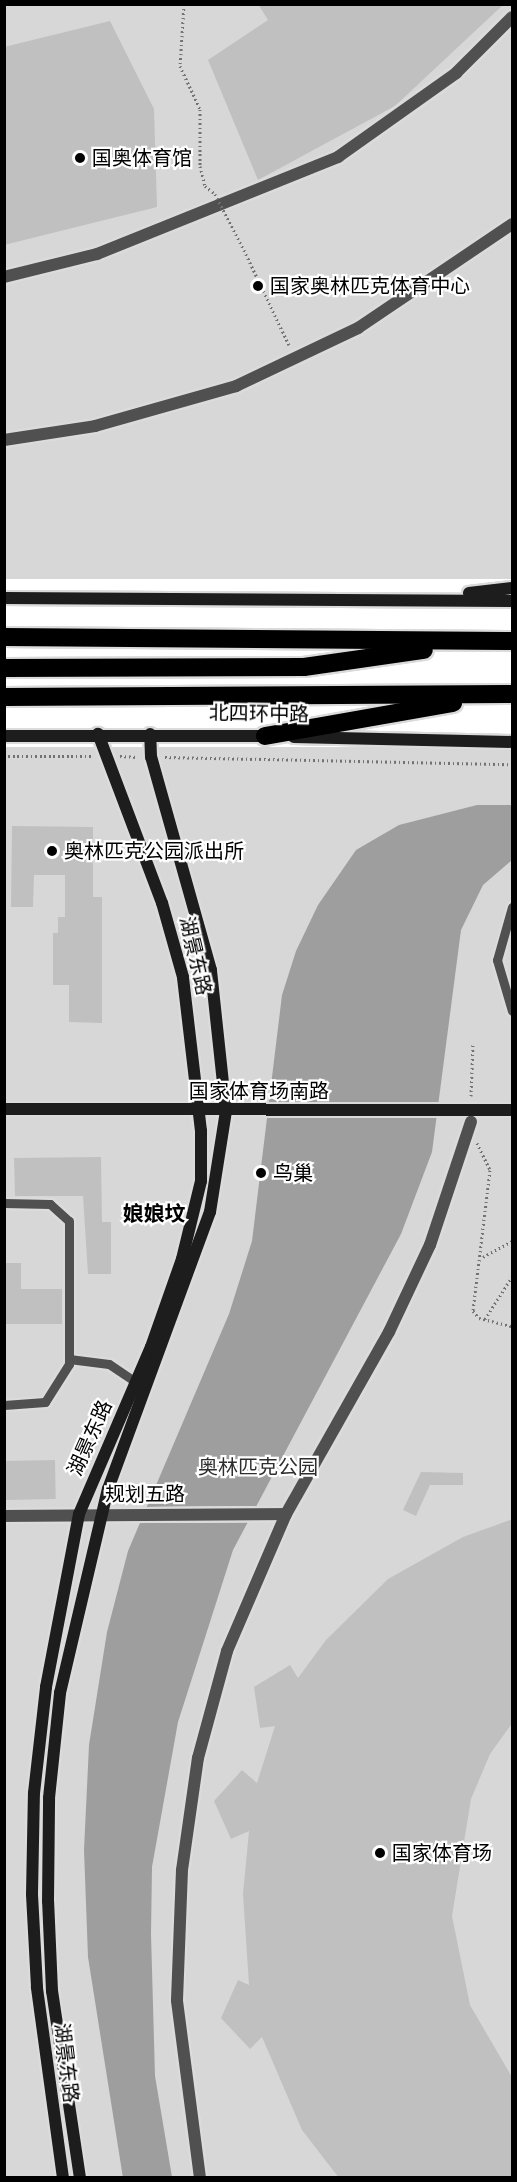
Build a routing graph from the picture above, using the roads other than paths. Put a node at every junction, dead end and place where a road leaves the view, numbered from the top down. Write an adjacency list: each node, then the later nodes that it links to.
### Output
1 (513, 17): 3 (street)
2 (513, 224): 4 (street)
3 (4, 277)
4 (4, 440)
5 (513, 588): 7 (street)
6 (4, 598): 7 (street)
7 (427, 598): 8 (street)
8 (513, 601)
9 (4, 638): 10 (highway)
10 (483, 641): 11 (highway); 12 (highway)
11 (513, 641)
12 (4, 668)
13 (509, 695): 14 (highway, 北四环中路); 18 (highway)
14 (4, 697)
15 (99, 734): 16 (street, 北四环中路); 17 (street, 北四环中路); 24 (street, 湖景东路)
16 (150, 734): 18 (street, 北四环中路); 25 (street, 湖景东路)
17 (4, 736)
18 (265, 736): 19 (street, 北四环中路)
19 (513, 742)
20 (513, 907): 21 (lane)
21 (513, 1011)
22 (4, 1109): 24 (street, 国家体育场南路)
23 (513, 1110): 26 (street, 国家体育场南路)
24 (199, 1111): 25 (street, 国家体育场南路); 29 (street, 湖景东路)
25 (226, 1111): 26 (street, 国家体育场南路); 32 (street, 湖景东路)
26 (471, 1116): 33 (street)
27 (4, 1203): 28 (lane)
28 (69, 1359): 29 (lane); 30 (lane)
29 (136, 1382): 31 (street, 湖景东路)
30 (4, 1405)
31 (79, 1514): 32 (street, 规划五路); 34 (street, 规划五路); 35 (street, 湖景东路)
32 (101, 1514): 33 (street, 规划五路); 36 (street, 湖景东路)
33 (286, 1514): 37 (street)
34 (4, 1516)
35 (63, 2178)
36 (80, 2178)
37 (200, 2178)

